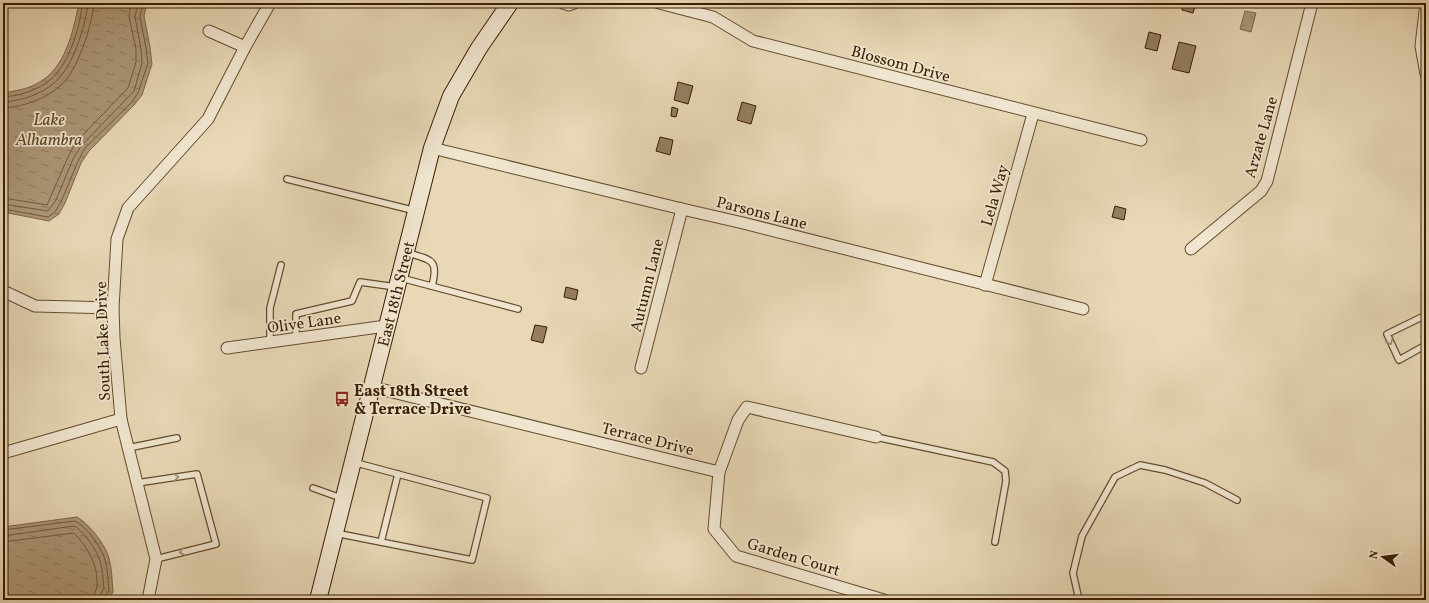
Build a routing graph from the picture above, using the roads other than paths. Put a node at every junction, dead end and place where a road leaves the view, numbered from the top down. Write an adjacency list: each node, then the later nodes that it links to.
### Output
1 (270, 3): 9 (street, South Lake Drive)
2 (510, 3): 13 (main road, East 18th Street)
3 (563, 3): 4 (street)
4 (574, 3)
5 (658, 3): 11 (street, Blossom Drive)
6 (1312, 3): 17 (street, Arzate Lane)
7 (1426, 3): 10 (street)
8 (209, 31): 9 (street)
9 (245, 47): 24 (street, South Lake Drive)
10 (1426, 74)
11 (1033, 114): 12 (street, Blossom Drive); 21 (street, Lela Way)
12 (1141, 140)
13 (432, 148): 15 (street, Parsons Lane); 16 (main road, East 18th Street)
14 (287, 179): 16 (lane)
15 (682, 209): 21 (street, Parsons Lane); 33 (street, Autumn Lane)
16 (416, 211): 18 (main road, East 18th Street)
17 (1191, 249)
18 (405, 252): 20 (main road, East 18th Street); 22 (lane)
19 (281, 265): 30 (lane)
20 (398, 282): 22 (lane); 28 (main road, East 18th Street); 29 (lane)
21 (985, 285): 26 (street, Parsons Lane)
22 (432, 286): 25 (lane)
23 (3, 291): 24 (street)
24 (113, 308): 35 (street, South Lake Drive)
25 (518, 309)
26 (1083, 309)
27 (1426, 315): 31 (lane, one-way to 31)
28 (386, 326): 29 (street, Olive Lane); 34 (main road, East 18th Street)
29 (296, 339): 30 (street, Olive Lane)
30 (270, 342): 32 (street, Olive Lane)
31 (1426, 345)
32 (227, 348)
33 (641, 368)
34 (372, 387): 40 (main road, East 18th Street); 41 (street, Terrace Drive)
35 (121, 419): 38 (street, South Lake Drive); 39 (street)
36 (876, 436): 41 (street); 49 (lane)
37 (177, 438): 38 (lane)
38 (128, 448): 43 (street, South Lake Drive)
39 (3, 453)
40 (353, 462): 42 (lane); 45 (main road, East 18th Street)
41 (719, 472): 53 (street, Garden Court)
42 (398, 474): 48 (lane); 48 (lane)
43 (137, 484): 50 (street, South Lake Drive); 50 (lane, one-way to 50)
44 (313, 488): 45 (lane)
45 (344, 498): 47 (main road, East 18th Street)
46 (1236, 500): 54 (lane)
47 (335, 533): 48 (lane); 52 (main road, East 18th Street)
48 (381, 542)
49 (995, 542)
50 (156, 559): 51 (street, South Lake Drive)
51 (148, 600)
52 (318, 600)
53 (884, 600)
54 (1079, 600)

